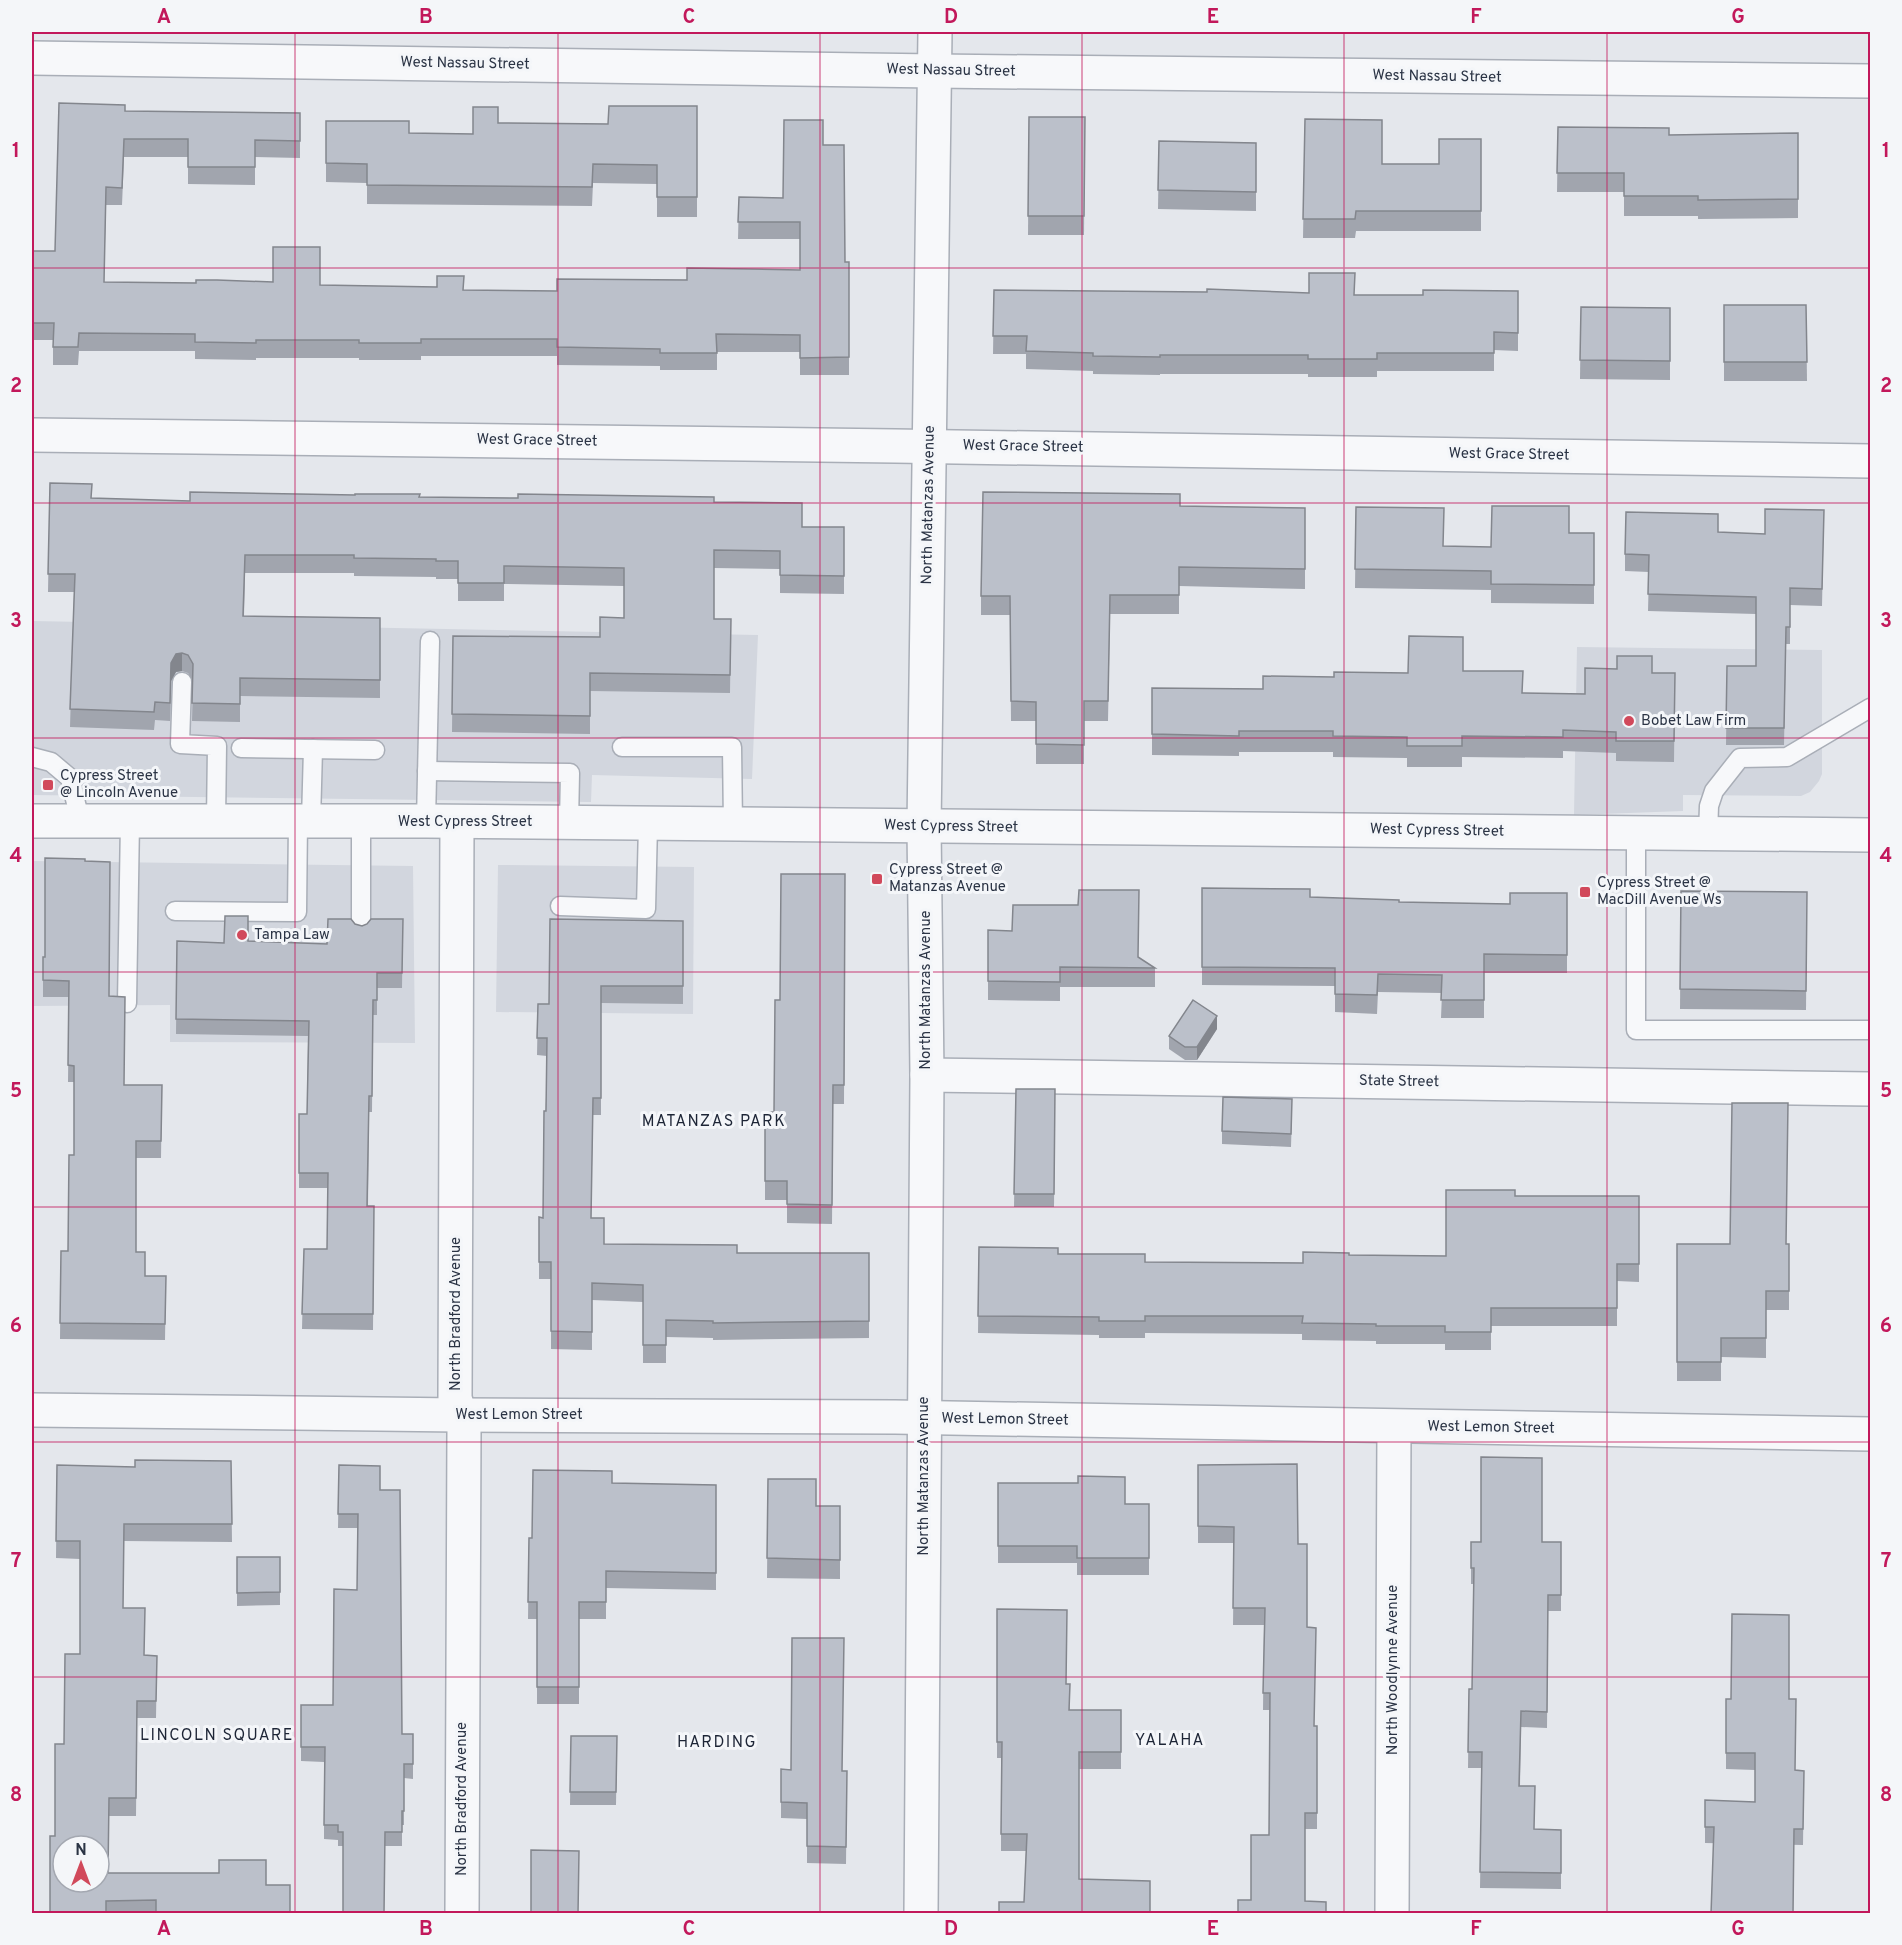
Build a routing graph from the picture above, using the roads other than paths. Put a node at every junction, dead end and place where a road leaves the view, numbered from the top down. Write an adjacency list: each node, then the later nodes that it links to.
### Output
1 (935, 32): 3 (street, North Matanzas Avenue)
2 (32, 58): 3 (street, West Nassau Street)
3 (935, 71): 4 (street, West Nassau Street); 6 (street, North Matanzas Avenue)
4 (1870, 81)
5 (32, 435): 6 (street, West Grace Street)
6 (929, 446): 7 (street, West Grace Street); 27 (street, North Matanzas Avenue)
7 (1870, 461)
8 (430, 641): 16 (lane)
9 (182, 682): 20 (lane)
10 (1870, 708): 29 (lane)
11 (622, 747): 26 (lane)
12 (241, 748): 13 (lane)
13 (313, 749): 14 (lane); 21 (lane)
14 (375, 750)
15 (32, 757): 18 (lane)
16 (427, 771): 23 (lane); 24 (lane)
17 (32, 820): 18 (street, West Cypress Street)
18 (80, 820): 19 (street, West Cypress Street)
19 (130, 820): 20 (street, West Cypress Street); 34 (lane)
20 (216, 820): 21 (street, West Cypress Street)
21 (304, 820): 22 (street, West Cypress Street); 32 (lane)
22 (361, 821): 23 (street, West Cypress Street); 33 (lane)
23 (441, 821): 24 (street, West Cypress Street); 39 (street, North Bradford Avenue)
24 (569, 823): 25 (street, West Cypress Street)
25 (648, 824): 26 (street, West Cypress Street); 31 (lane)
26 (733, 825): 27 (street, West Cypress Street)
27 (924, 827): 28 (street, West Cypress Street); 36 (street, North Matanzas Avenue)
28 (1636, 833): 29 (street, West Cypress Street); 35 (lane)
29 (1708, 834): 30 (street, West Cypress Street)
30 (1870, 836)
31 (560, 906)
32 (175, 911)
33 (361, 930)
34 (127, 1003)
35 (1870, 1030)
36 (927, 1075): 37 (street, State Street); 40 (street, North Matanzas Avenue)
37 (1870, 1089)
38 (32, 1410): 39 (street, West Lemon Street)
39 (459, 1415): 40 (street, West Lemon Street); 43 (street, North Bradford Avenue)
40 (924, 1419): 41 (street, West Lemon Street); 44 (street, North Matanzas Avenue)
41 (1394, 1427): 42 (street, West Lemon Street); 45 (street, North Woodlynne Avenue)
42 (1870, 1434)
43 (462, 1914)
44 (921, 1914)
45 (1392, 1914)

